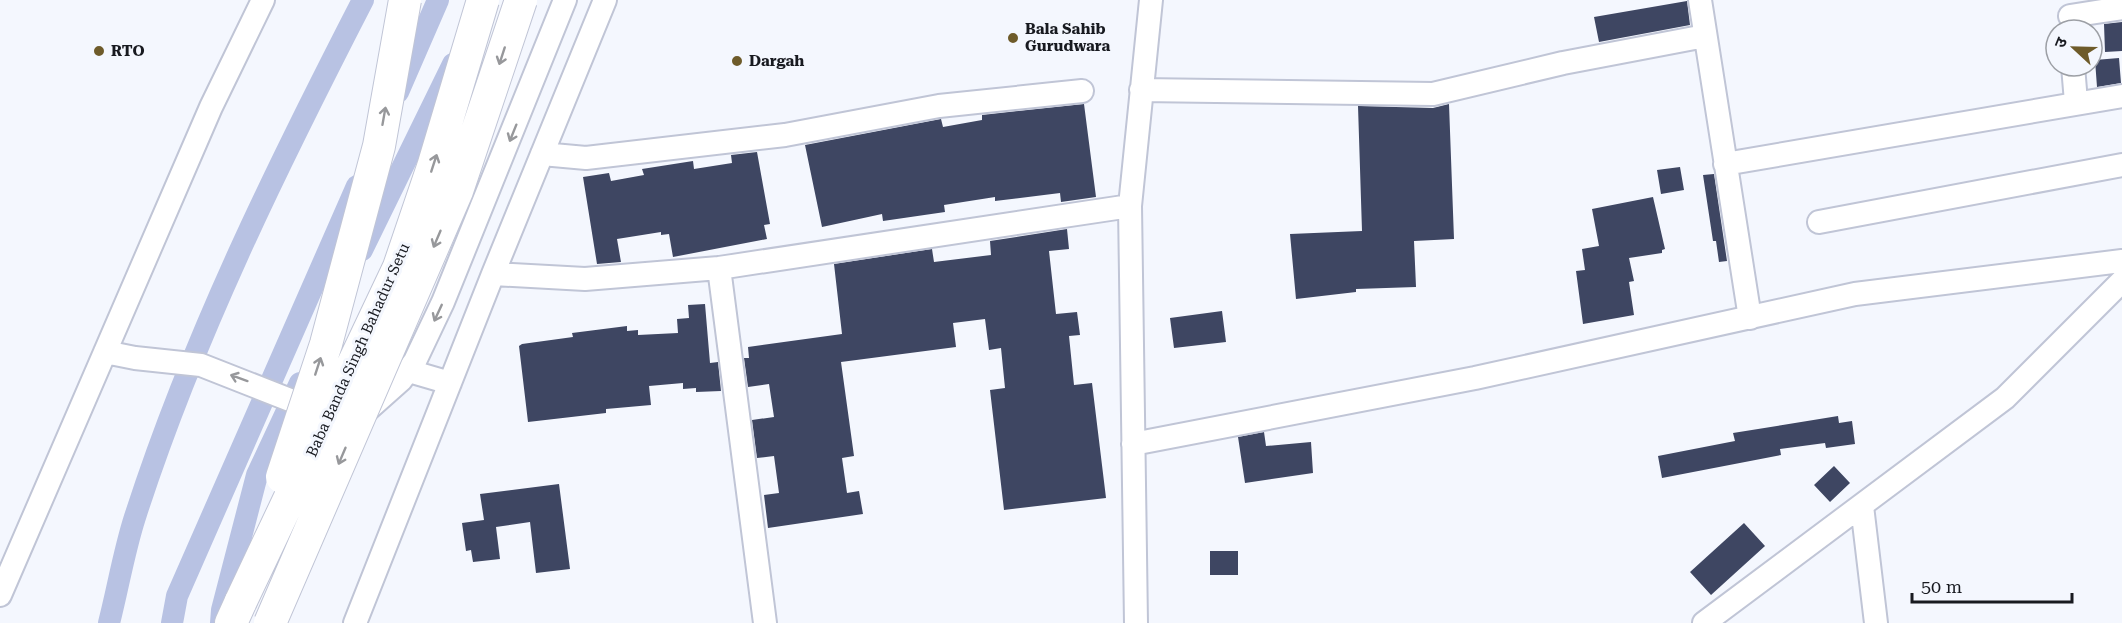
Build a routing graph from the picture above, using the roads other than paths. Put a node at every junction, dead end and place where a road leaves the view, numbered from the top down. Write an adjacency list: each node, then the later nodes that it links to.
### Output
1 (263, 0): 27 (street)
2 (405, 0): 33 (highway, one-way to 2, bridge)
3 (483, 0): 33 (highway, Baba Banda Singh Bahadur Setu, one-way to 3, bridge)
4 (521, 0): 34 (highway, Baba Banda Singh Bahadur Setu, one-way to 34, bridge)
5 (565, 0): 28 (street, one-way to 28)
6 (605, 0): 17 (street)
7 (1151, 0): 13 (street)
8 (1700, 0): 11 (street)
9 (2122, 8): 10 (street)
10 (2069, 15)
11 (1705, 36): 13 (street); 18 (street)
12 (2074, 78): 16 (street)
13 (1141, 90): 20 (street)
14 (1082, 91): 17 (street)
15 (2122, 96): 16 (street)
16 (2076, 102): 18 (street)
17 (542, 154): 24 (street)
18 (1725, 164): 26 (street)
19 (2122, 165): 21 (street)
20 (1130, 206): 23 (street); 30 (street)
21 (1820, 222)
22 (2122, 261): 26 (street)
23 (719, 268): 24 (street); 36 (street)
24 (493, 274): 29 (street)
25 (2122, 281): 31 (street)
26 (1750, 318): 30 (street)
27 (105, 352): 28 (street, one-way to 27, bridge); 32 (street)
28 (409, 371): 29 (street)
29 (450, 383): 35 (street)
30 (1133, 444): 37 (street)
31 (1862, 506): 38 (street); 39 (street)
32 (3, 582)
33 (236, 612)
34 (270, 623)
35 (355, 623)
36 (765, 623)
37 (1136, 623)
38 (1704, 623)
39 (1876, 623)

